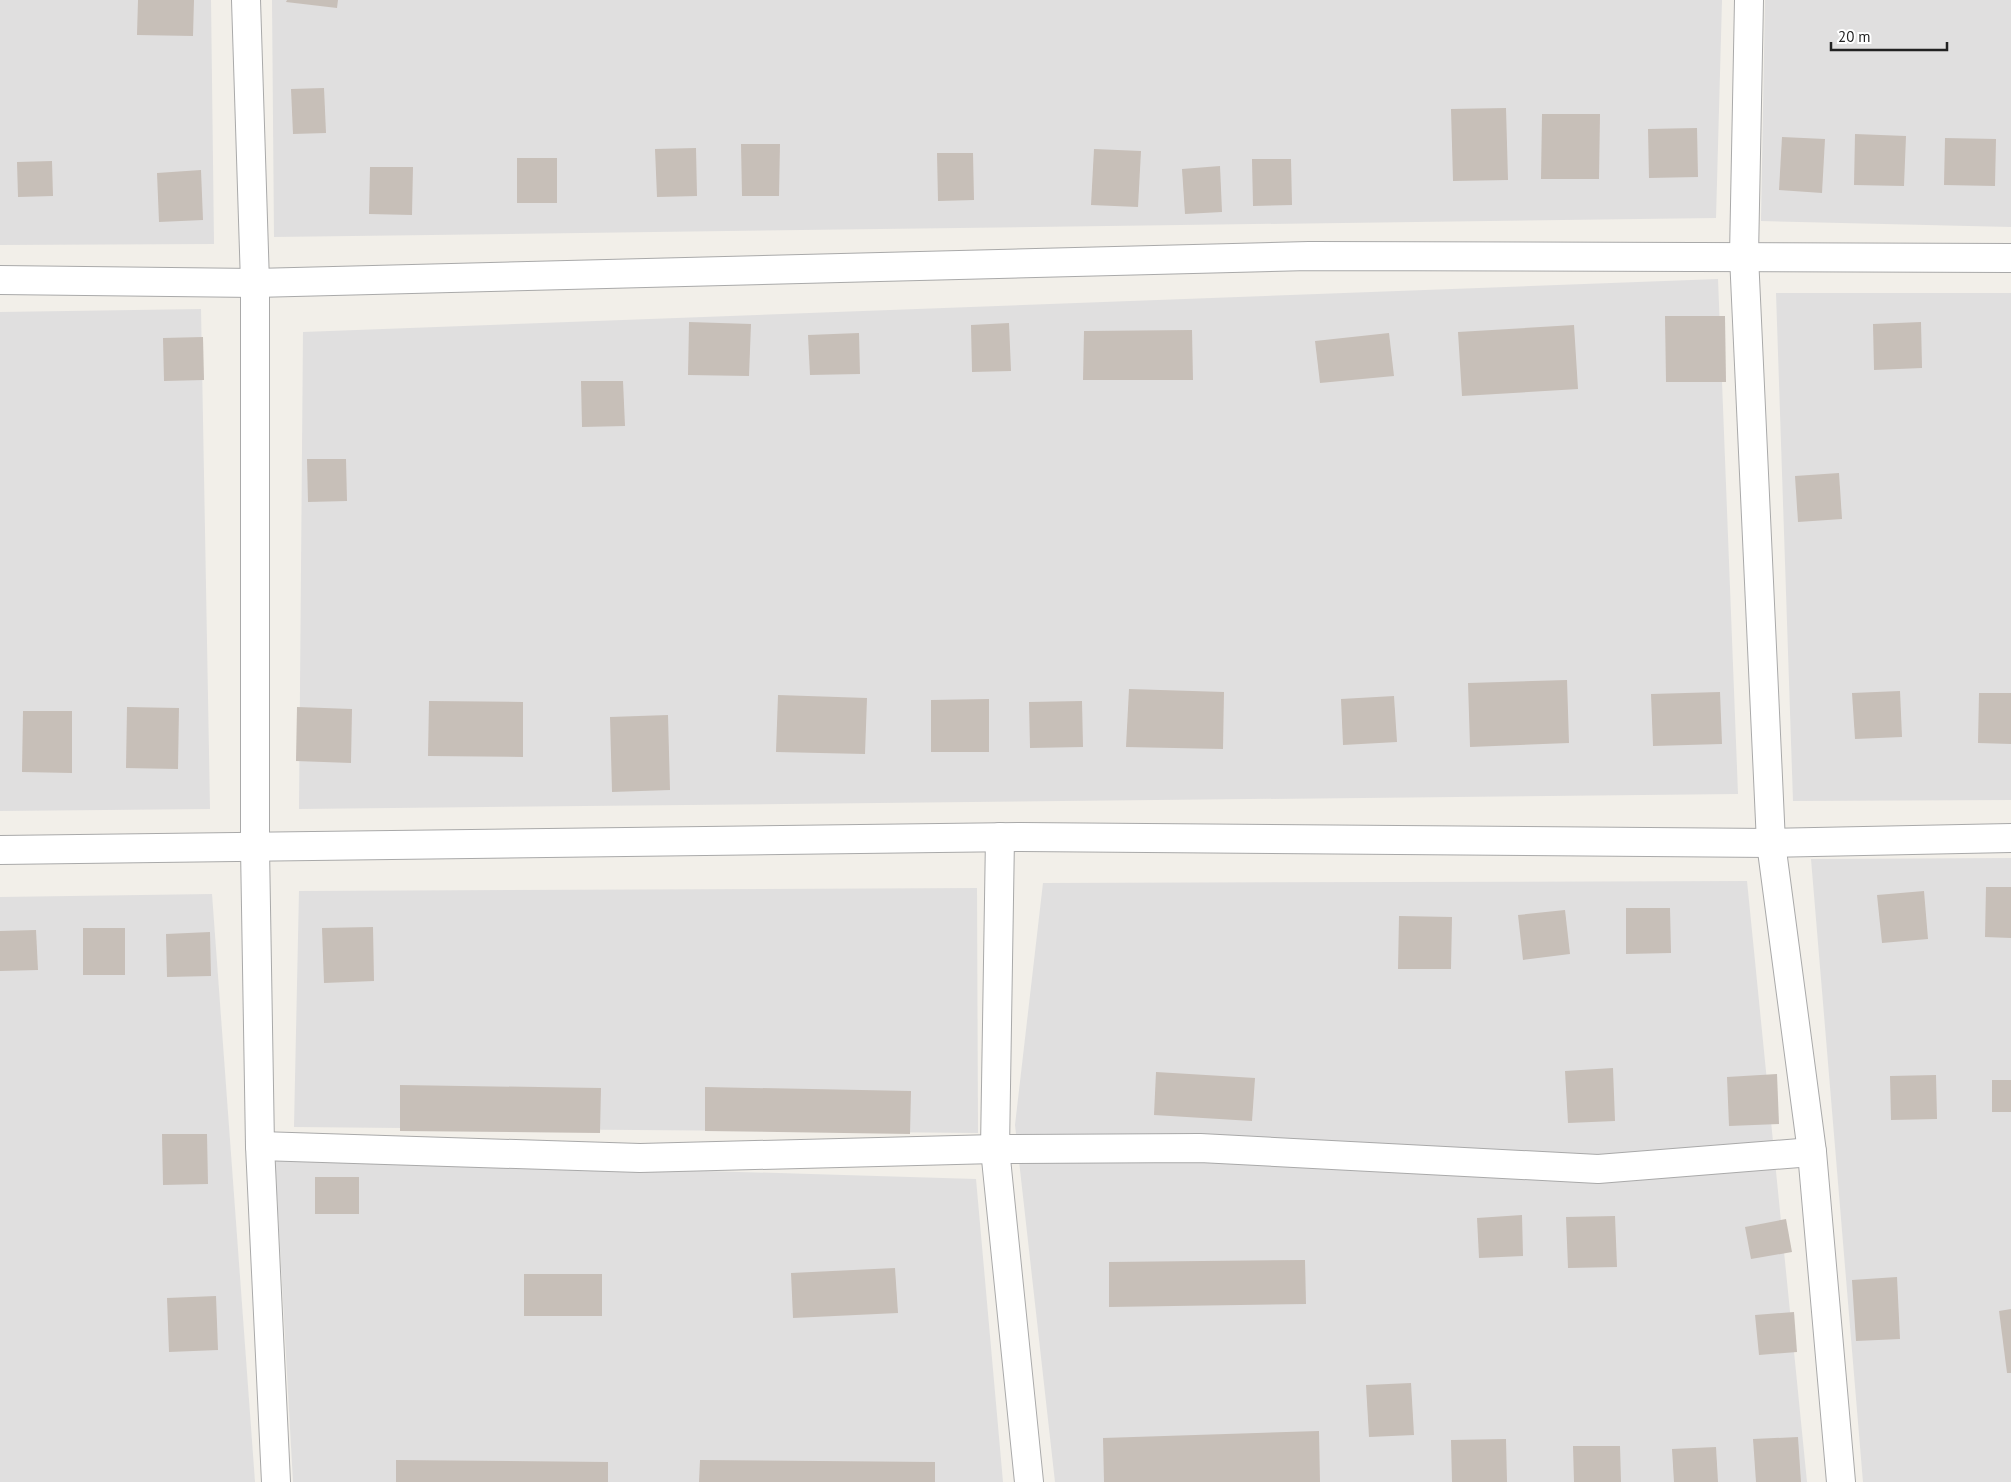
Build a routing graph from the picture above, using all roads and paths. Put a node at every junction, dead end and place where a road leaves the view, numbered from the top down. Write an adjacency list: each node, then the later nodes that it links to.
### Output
1 (246, 0): 6 (street)
2 (1749, 0): 3 (street)
3 (1744, 256): 4 (street); 6 (street); 9 (street)
4 (2011, 258)
5 (0, 280): 6 (street)
6 (255, 283): 10 (street)
7 (1000, 837): 9 (street); 10 (street); 13 (street)
8 (2011, 838): 9 (street)
9 (1771, 843): 14 (street)
10 (255, 848): 11 (street); 12 (street)
11 (0, 850)
12 (260, 1146): 13 (street); 15 (street)
13 (995, 1150): 14 (street); 16 (street)
14 (1812, 1152): 17 (street)
15 (276, 1482)
16 (1029, 1482)
17 (1841, 1482)

